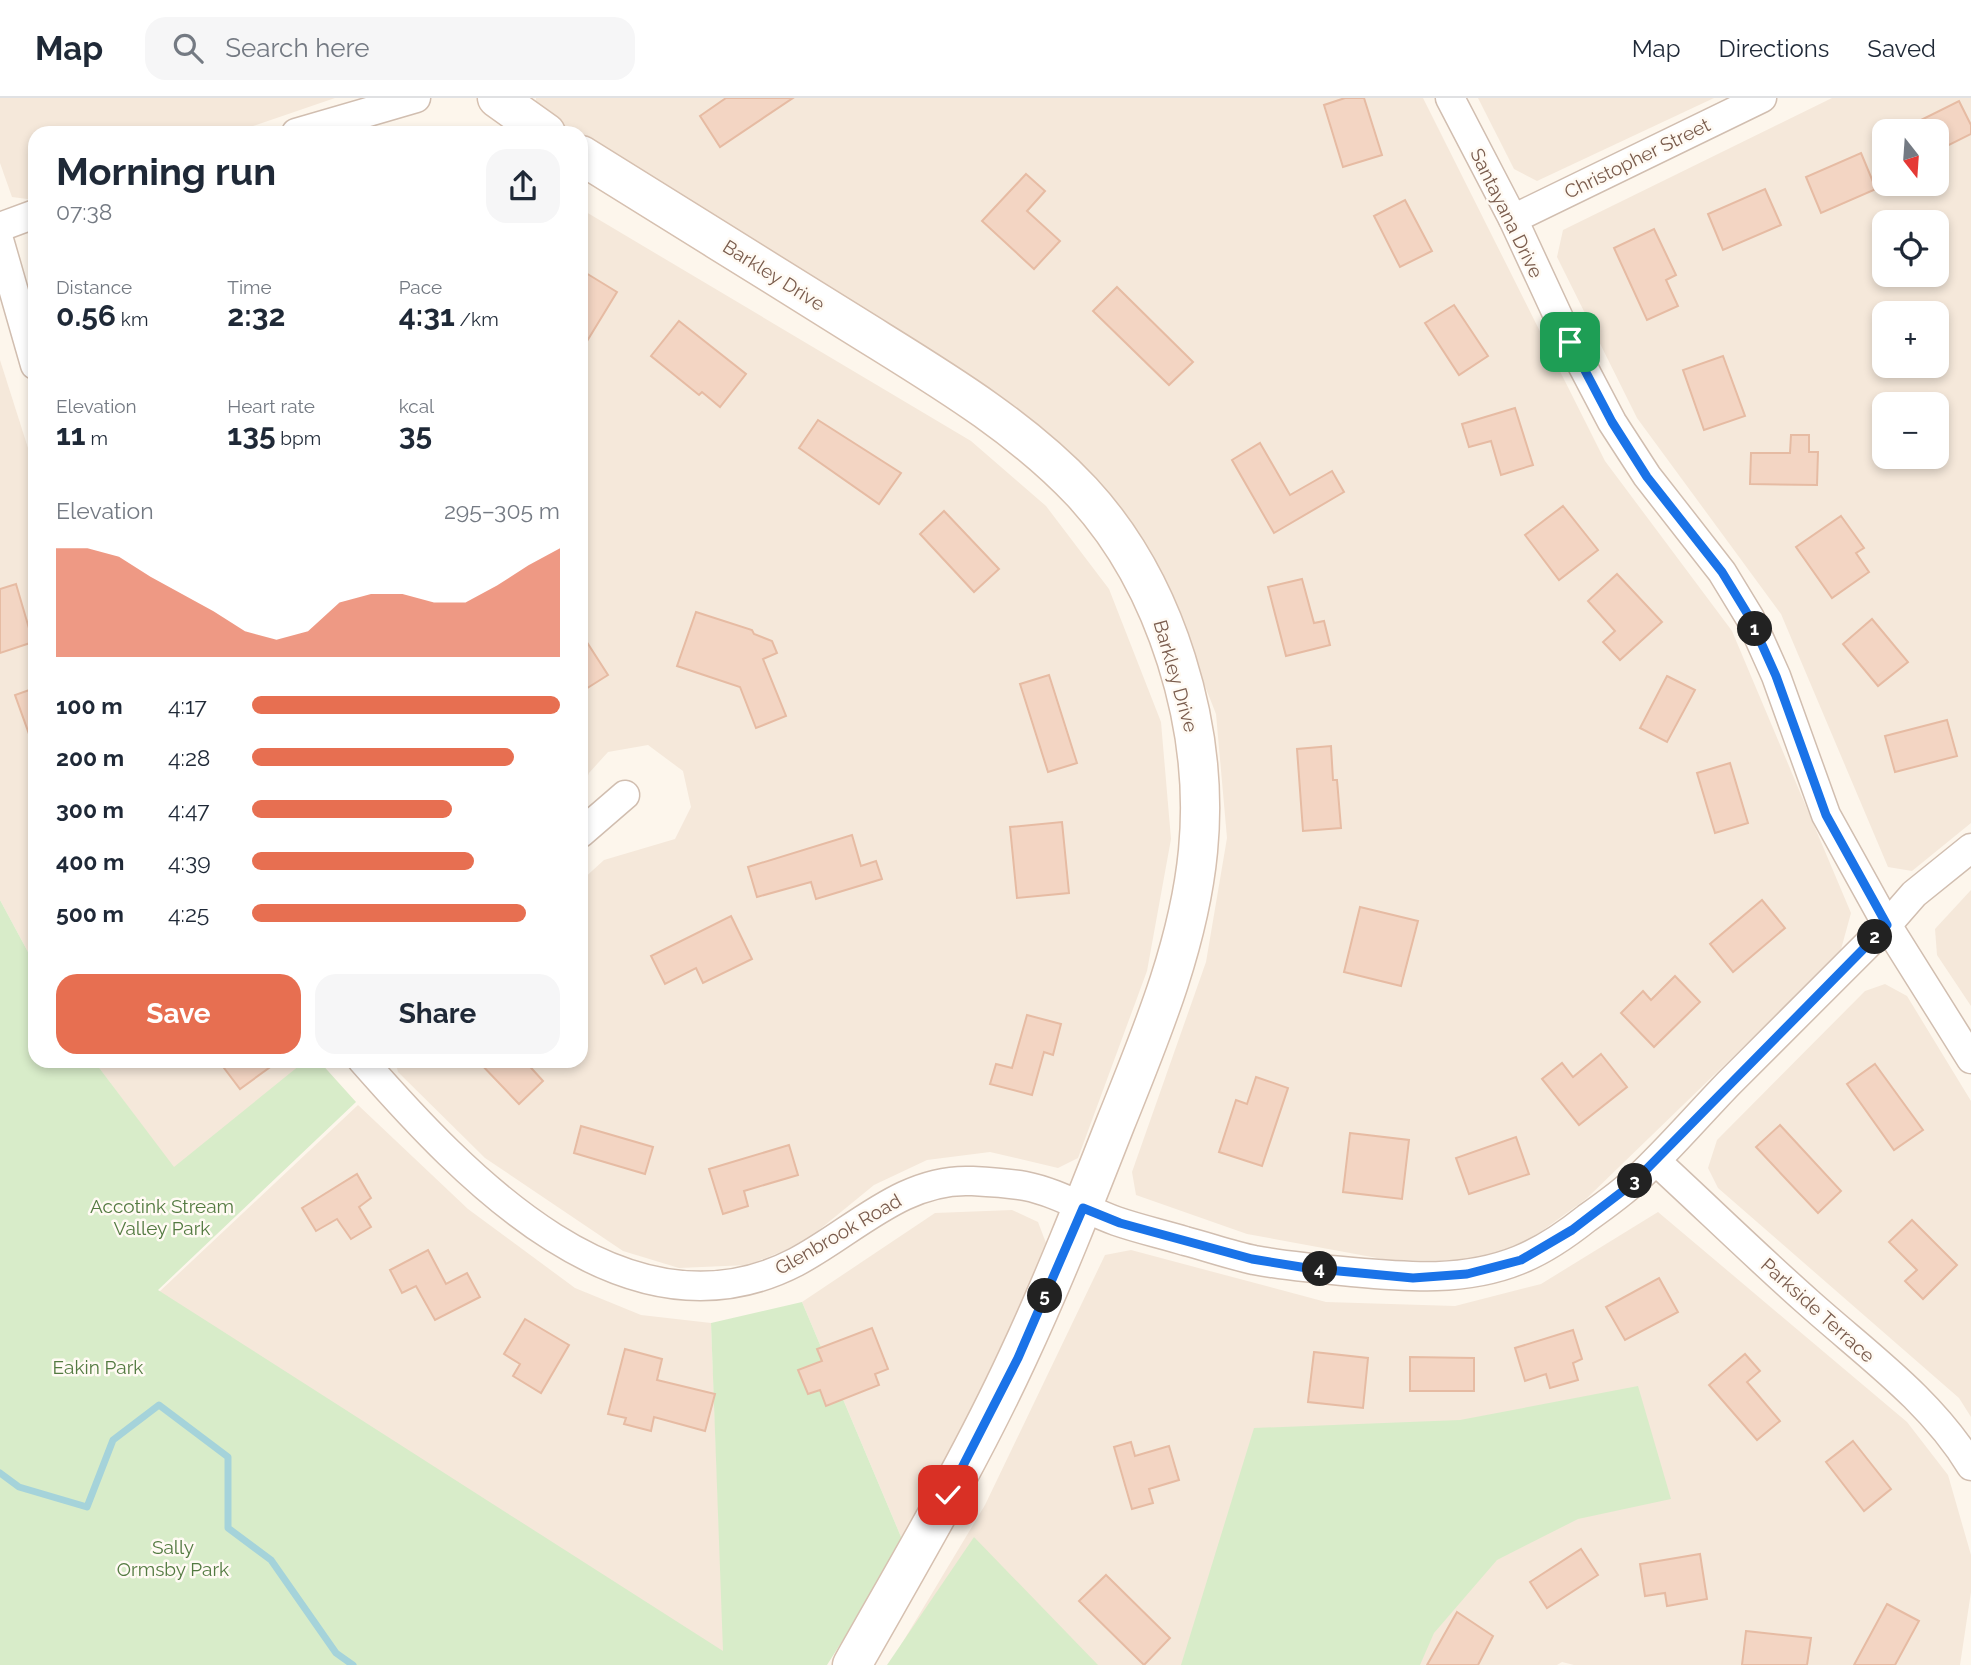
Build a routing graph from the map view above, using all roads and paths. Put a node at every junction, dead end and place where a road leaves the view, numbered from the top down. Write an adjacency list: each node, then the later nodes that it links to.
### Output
1 (416, 98): 5 (street)
2 (497, 98): 6 (street)
3 (1450, 98): 9 (street, Santayana Drive)
4 (1762, 98): 9 (street, Christopher Street)
5 (320, 126)
6 (536, 126)
7 (588, 159): 20 (street, Barkley Drive)
8 (28, 217): 10 (street)
9 (1513, 219): 16 (street, Santayana Drive)
10 (0, 227)
11 (0, 243): 12 (street)
12 (28, 341)
13 (625, 795): 14 (street)
14 (588, 827)
15 (1971, 848): 16 (street, Glenbrook Road)
16 (1887, 925): 17 (street, Santayana Drive); 19 (street, Glenbrook Road)
17 (1971, 1059)
18 (369, 1068): 20 (street, Glenbrook Road)
19 (1656, 1161): 20 (street, Glenbrook Road); 21 (street, Parkside Terrace)
20 (1083, 1208): 22 (street, Barkley Drive)
21 (1971, 1466)
22 (852, 1665)

